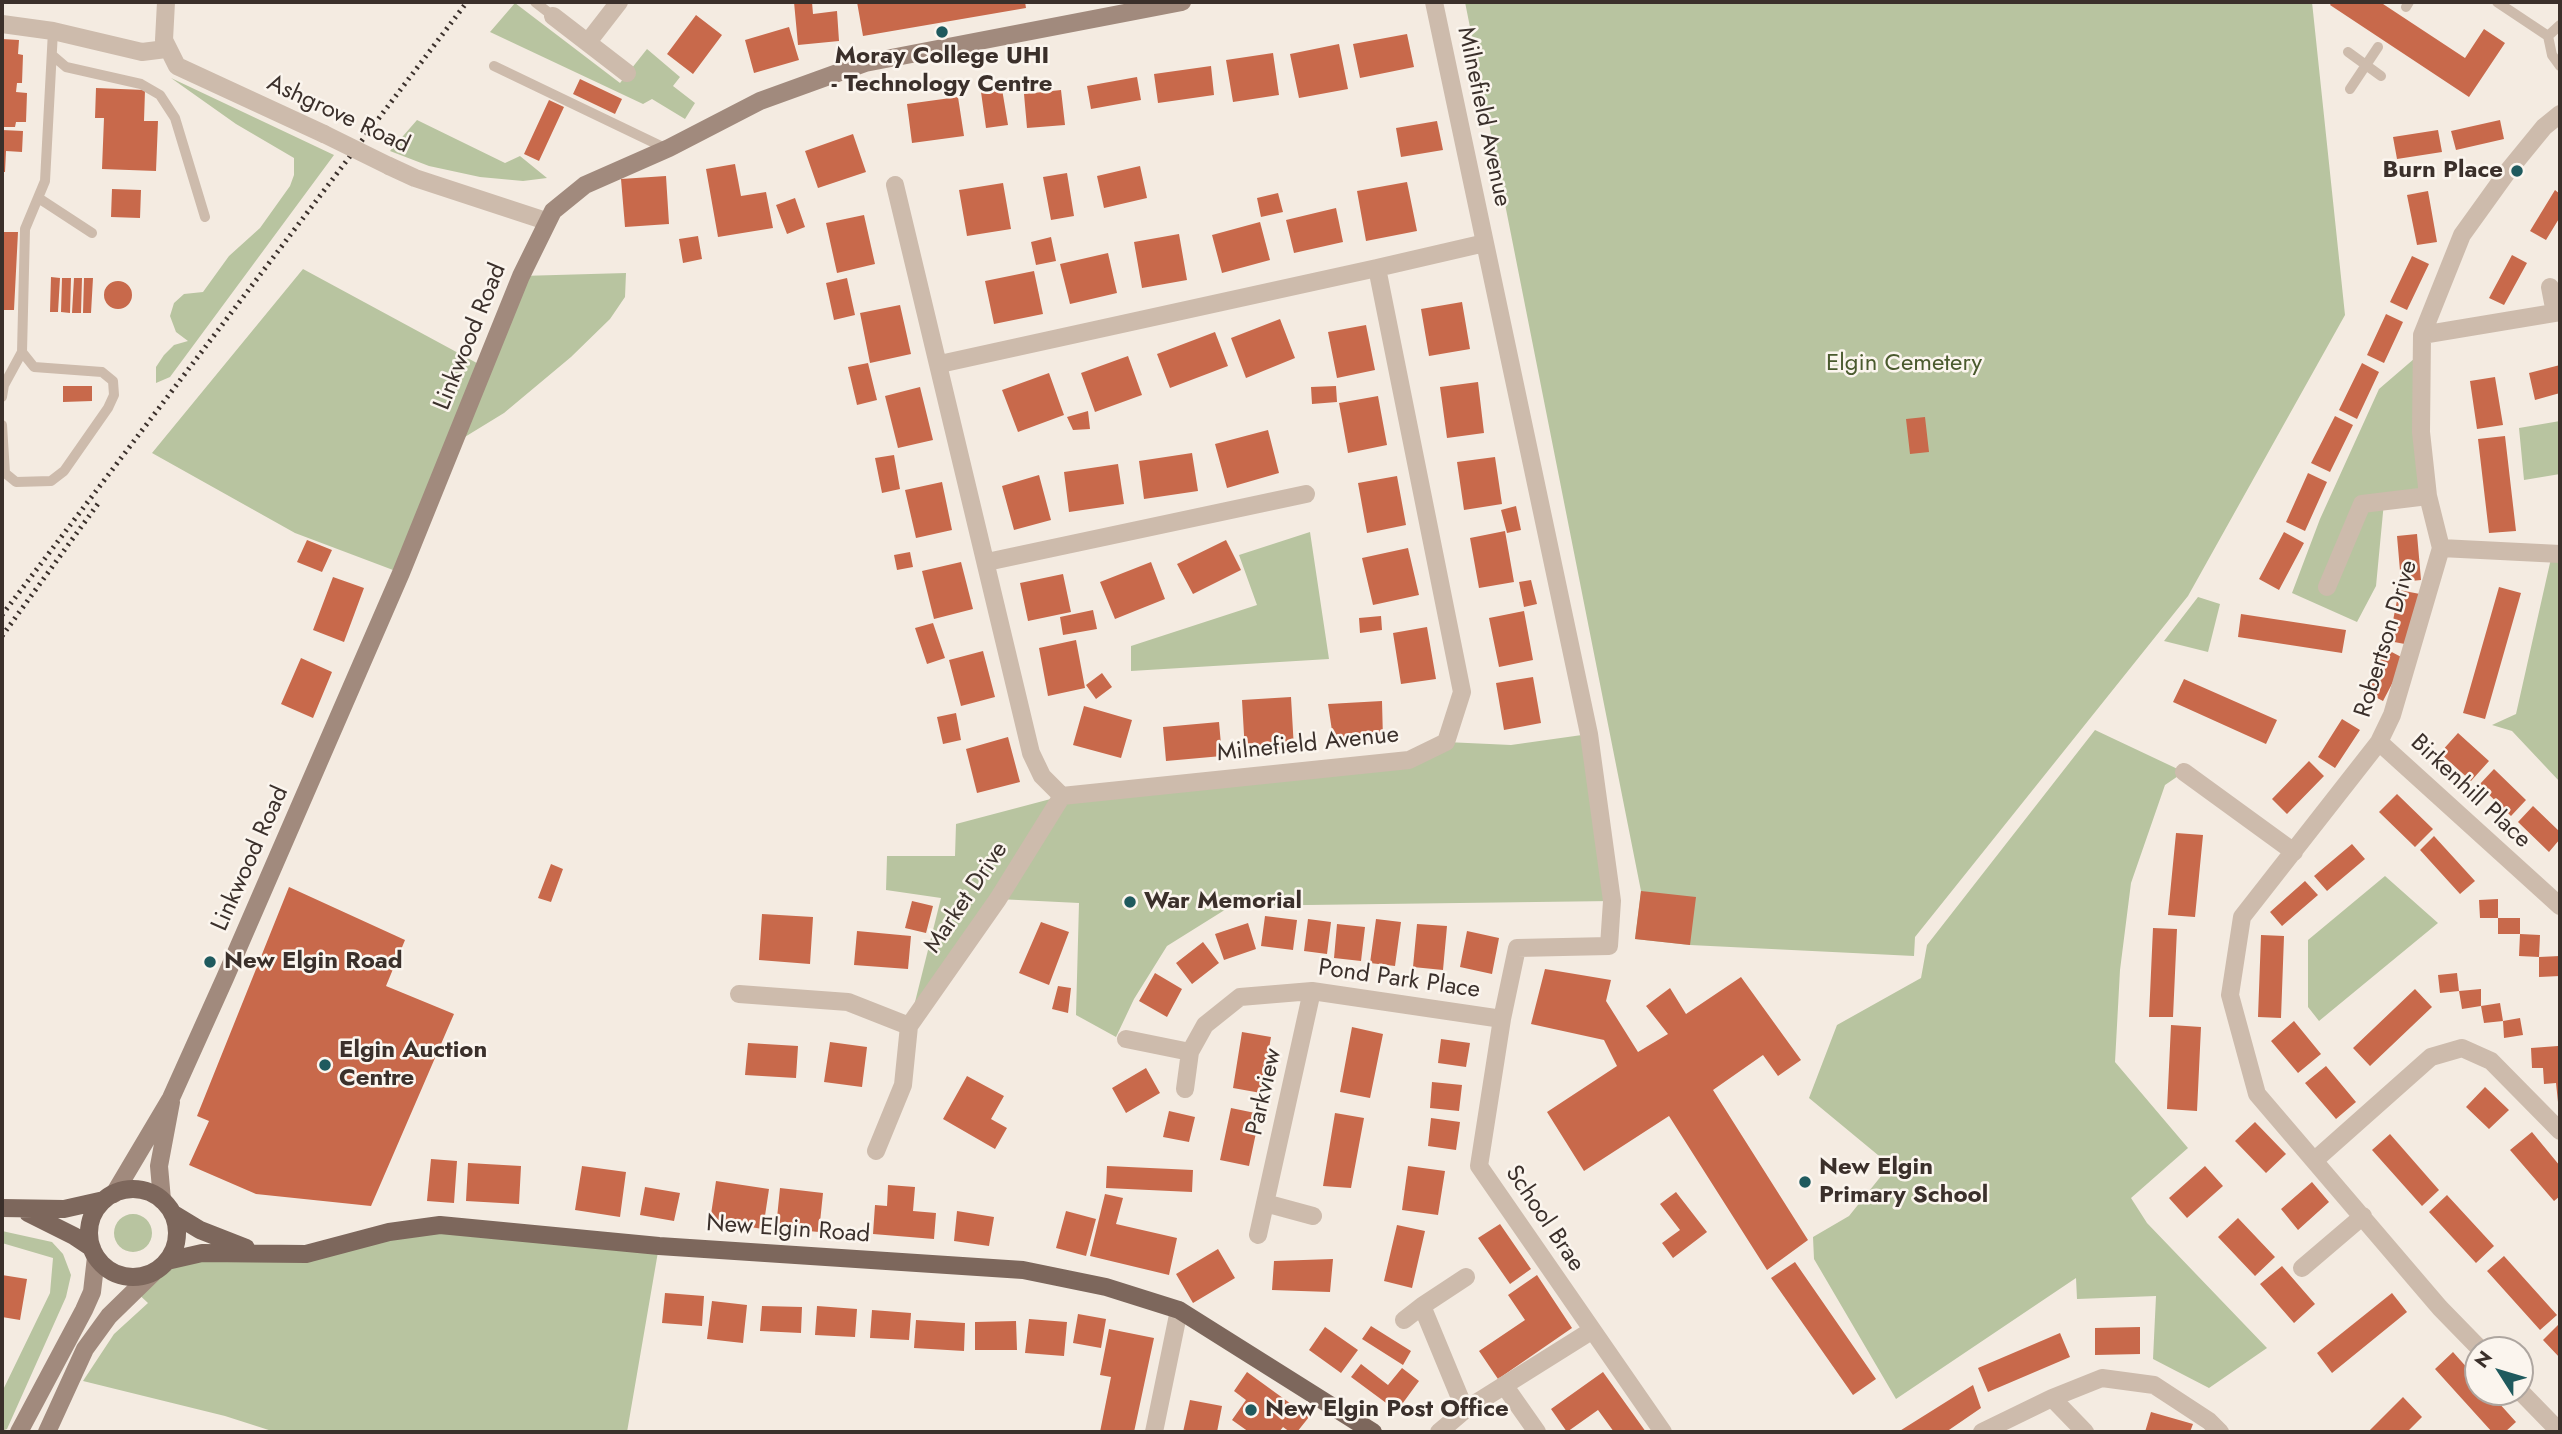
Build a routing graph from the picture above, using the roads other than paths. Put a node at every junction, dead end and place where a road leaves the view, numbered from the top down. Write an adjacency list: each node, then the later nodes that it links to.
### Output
1 (166, 2): 14 (street)
2 (535, 2): 7 (lane)
3 (619, 2): 12 (street)
4 (1182, 2): 24 (street, Linkwood Road)
5 (1434, 2): 30 (street, Milnefield Avenue)
6 (2497, 2): 11 (lane)
7 (553, 16): 12 (street)
8 (2, 24): 10 (street)
9 (2560, 25): 11 (lane)
10 (53, 31): 14 (street); 16 (lane)
11 (2548, 36): 19 (lane)
12 (588, 42): 20 (street)
13 (2378, 47): 17 (lane)
14 (166, 49): 28 (street, Ashgrove Road, bridge)
15 (2348, 52): 17 (lane)
16 (52, 55): 26 (lane); 27 (lane)
17 (2367, 65): 21 (lane); 22 (lane)
18 (494, 66): 24 (lane)
19 (2560, 66)
20 (627, 74)
21 (2381, 76)
22 (2350, 89)
23 (2560, 114): 34 (street, Robertson Drive)
24 (667, 149): 28 (street, Linkwood Road)
25 (895, 185): 36 (street)
26 (40, 199): 29 (lane); 35 (lane)
27 (205, 216)
28 (546, 221): 58 (street, Linkwood Road)
29 (92, 233)
30 (1485, 243): 31 (street, Milnefield Avenue); 50 (street, Milnefield Avenue)
31 (1377, 268): 36 (street, Milnefield Avenue); 47 (street, Milnefield Avenue)
32 (2550, 287): 33 (street)
33 (2558, 313): 34 (street)
34 (2422, 335): 40 (street, Robertson Drive)
35 (22, 352): 37 (lane); 38 (lane)
36 (940, 364): 43 (street)
37 (2, 397)
38 (2, 425)
39 (1306, 494): 43 (street)
40 (2428, 496): 41 (street, Robertson Drive); 44 (street)
41 (2441, 548): 42 (street); 45 (street, Robertson Drive)
42 (2560, 554)
43 (986, 562): 47 (street)
44 (2327, 587)
45 (2379, 742): 48 (street, Robertson Drive); 49 (street, Birkenhill Place)
46 (2184, 772): 48 (street)
47 (1062, 796): 54 (street, Market Drive)
48 (2294, 852): 61 (street, Robertson Drive)
49 (2560, 906)
50 (1517, 948): 53 (street, School Brae)
51 (1312, 991): 53 (street, Pond Park Place); 56 (street, Pond Park Place); 63 (street, Parkview)
52 (740, 994): 54 (street)
53 (1502, 1019): 79 (street, School Brae)
54 (909, 1026): 60 (street, Market Drive)
55 (1126, 1039): 56 (street)
56 (1191, 1052): 57 (street, Pond Park Place)
57 (1185, 1089)
58 (171, 1098): 62 (street, Linkwood Road); 64 (street, Linkwood Road)
59 (2560, 1131): 61 (street)
60 (876, 1151)
61 (2315, 1160): 68 (street, Robertson Drive)
62 (109, 1197): 64 (main road); 66 (main road); 70 (main road)
63 (1265, 1203): 67 (street); 69 (street, Parkview)
64 (167, 1207): 71 (main road, New Elgin Road); 72 (main road)
65 (2, 1209): 66 (main road)
66 (21, 1210): 70 (main road)
67 (1313, 1216)
68 (2363, 1216): 73 (street); 80 (street, Robertson Drive)
69 (1258, 1235)
70 (94, 1253): 74 (main road); 85 (street)
71 (259, 1253): 72 (main road, New Elgin Road); 77 (main road, New Elgin Road)
72 (167, 1261): 74 (main road)
73 (2302, 1268)
74 (153, 1273): 86 (street)
75 (1466, 1277): 76 (street)
76 (1422, 1306): 78 (street); 84 (street)
77 (1179, 1310): 87 (street); 88 (main road, New Elgin Road)
78 (1404, 1320)
79 (1591, 1331): 81 (street); 91 (street, School Brae)
80 (2467, 1336)
81 (1504, 1385): 84 (street); 90 (street)
82 (2052, 1398): 92 (street); 93 (street); 94 (street)
83 (2534, 1405): 95 (street)
84 (1465, 1410): 89 (street)
85 (19, 1432)
86 (47, 1432)
87 (1154, 1432)
88 (1373, 1432)
89 (1438, 1432)
90 (1537, 1432)
91 (1663, 1432)
92 (1982, 1432)
93 (2085, 1432)
94 (2220, 1432)
95 (2560, 1432)

